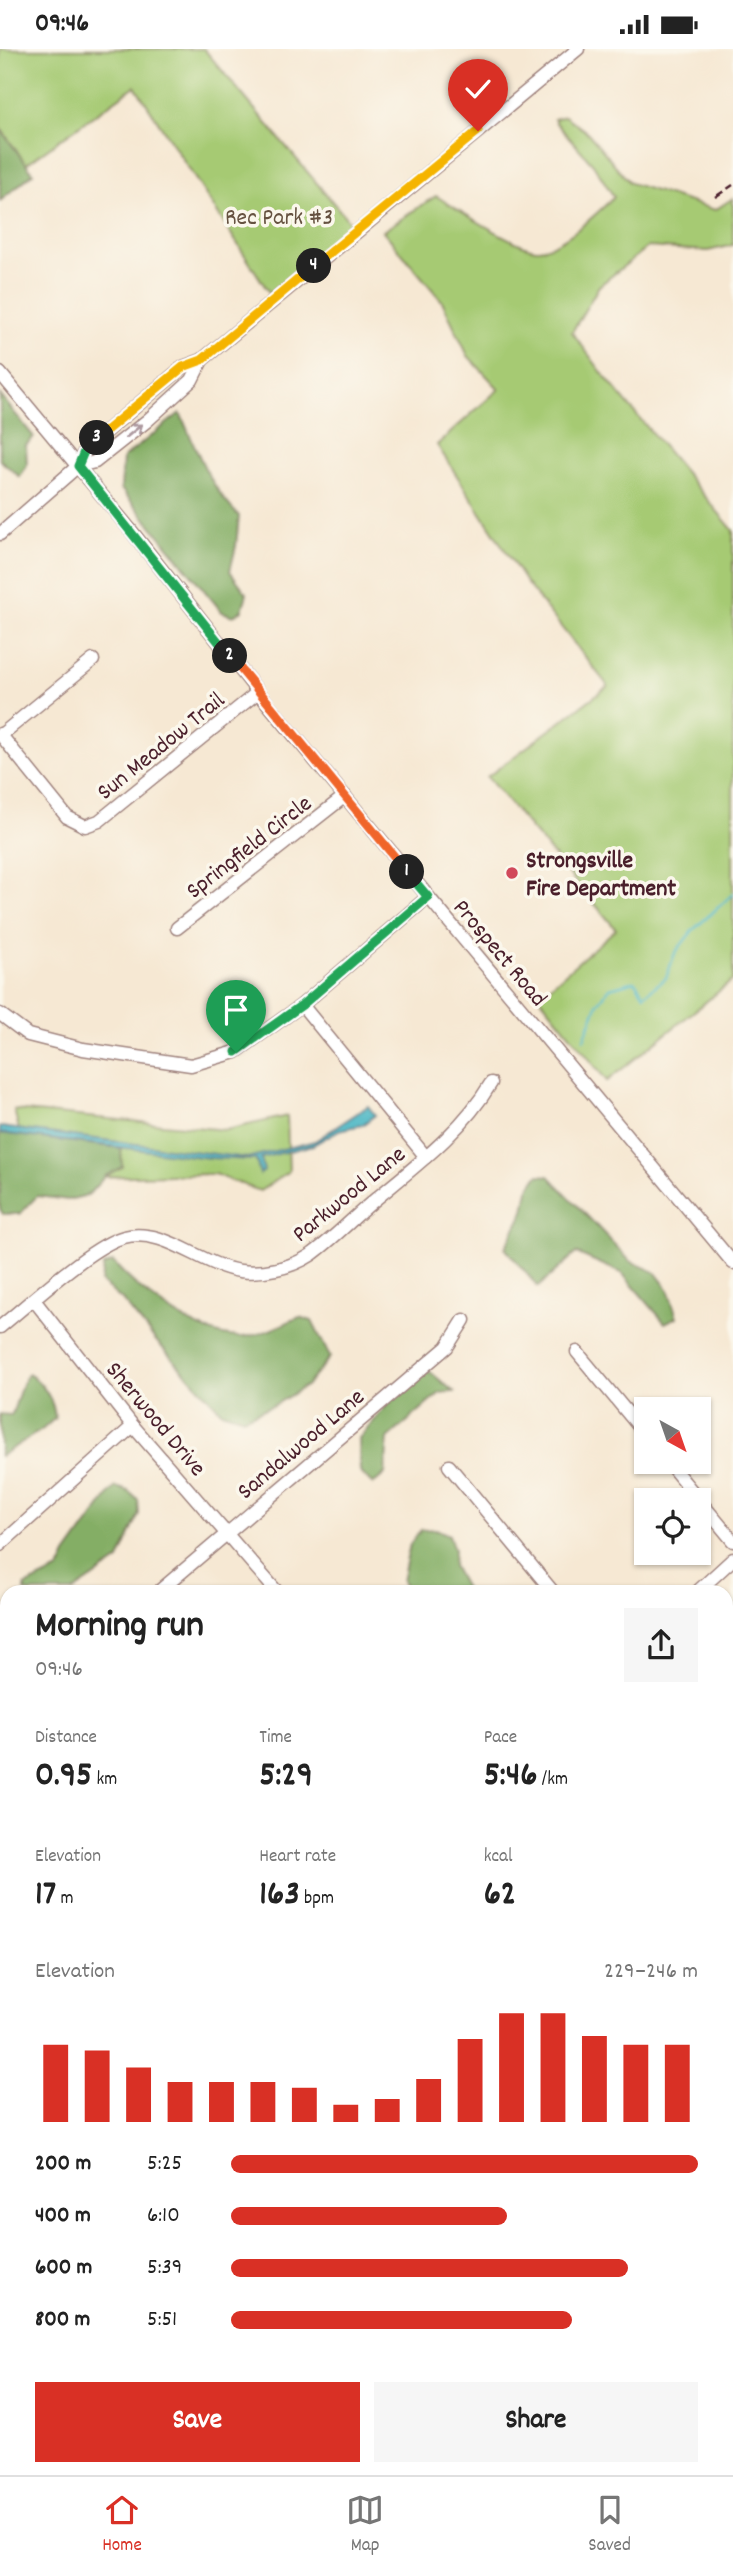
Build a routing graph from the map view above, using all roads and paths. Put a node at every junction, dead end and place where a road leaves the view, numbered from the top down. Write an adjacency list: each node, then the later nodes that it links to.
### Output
1 (578, 49): 2 (street)
2 (202, 360): 4 (street); 4 (street, one-way to 2)
3 (0, 373): 4 (street, Prospect Road)
4 (78, 466): 5 (street); 7 (street, Prospect Road)
5 (0, 534)
6 (93, 660): 8 (street)
7 (258, 692): 8 (street, Sun Meadow Trail); 9 (street, Prospect Road)
8 (0, 735)
9 (345, 796): 10 (street, Prospect Road); 11 (street, Springfield Circle)
10 (428, 897): 12 (street); 16 (street, Prospect Road)
11 (177, 928)
12 (302, 1005): 13 (street); 15 (street, Parkwood Lane)
13 (0, 1014)
14 (491, 1083): 15 (street, Parkwood Lane)
15 (426, 1157): 17 (street, Parkwood Lane)
16 (733, 1263)
17 (34, 1300): 19 (street, Parkwood Lane); 22 (street, Sherwood Drive)
18 (464, 1320): 25 (street, Sandalwood Lane)
19 (0, 1327)
20 (577, 1352): 21 (street)
21 (634, 1421)
22 (133, 1426): 25 (street, Sherwood Drive); 27 (street)
23 (449, 1467): 31 (street)
24 (678, 1474): 26 (street)
25 (226, 1532): 29 (street, Sandalwood Lane); 30 (street, Sherwood Drive)
26 (733, 1541)
27 (0, 1545)
28 (733, 1559): 32 (street)
29 (166, 1585)
30 (271, 1585)
31 (547, 1585)
32 (705, 1585)

